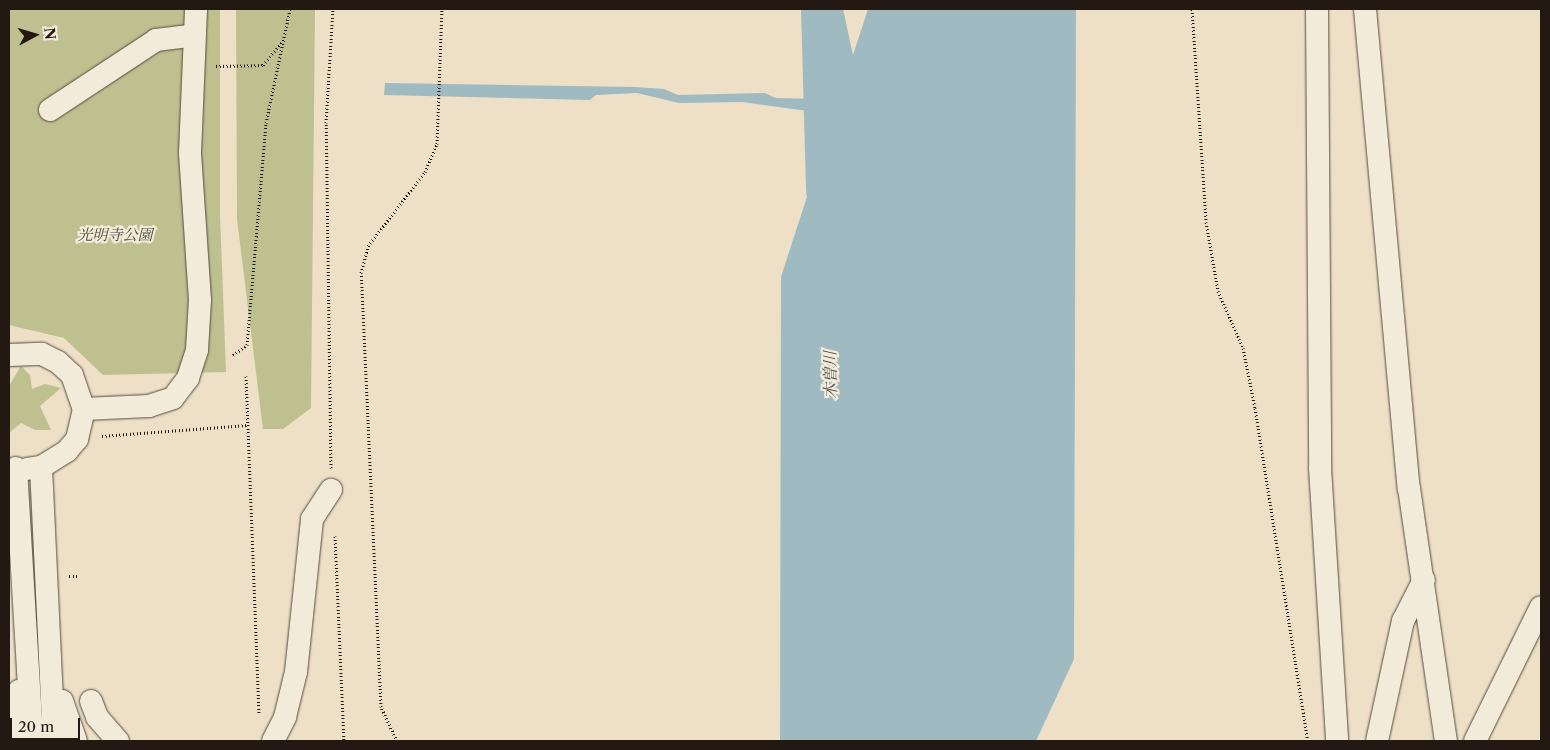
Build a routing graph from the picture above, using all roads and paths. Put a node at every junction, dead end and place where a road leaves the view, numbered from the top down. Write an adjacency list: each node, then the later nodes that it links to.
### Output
1 (196, 9): 8 (street)
2 (290, 9): 9 (path)
3 (333, 9): 20 (path)
4 (442, 9): 36 (path)
5 (1192, 9): 37 (path)
6 (1317, 9): 38 (street)
7 (1365, 9): 23 (street)
8 (194, 35): 11 (street); 15 (street)
9 (283, 41): 10 (path); 13 (path)
10 (206, 66)
11 (50, 110)
12 (9, 354): 15 (street)
13 (233, 355)
14 (246, 376): 16 (path)
15 (84, 409): 19 (street)
16 (248, 425): 17 (path); 29 (path)
17 (95, 444)
18 (12, 467): 19 (street); 27 (street)
19 (41, 467): 26 (street)
20 (331, 490): 29 (street)
21 (334, 529): 35 (path)
22 (69, 567): 24 (path)
23 (1424, 580): 39 (street); 40 (street)
24 (70, 586)
25 (1541, 607): 41 (street)
26 (48, 625): 32 (street); 33 (street)
27 (27, 634): 30 (street); 31 (street)
28 (91, 701): 34 (street)
29 (266, 734)
30 (10, 741)
31 (32, 741)
32 (54, 741)
33 (76, 741)
34 (118, 741)
35 (344, 741)
36 (397, 741)
37 (1308, 741)
38 (1337, 741)
39 (1377, 741)
40 (1446, 741)
41 (1475, 741)

